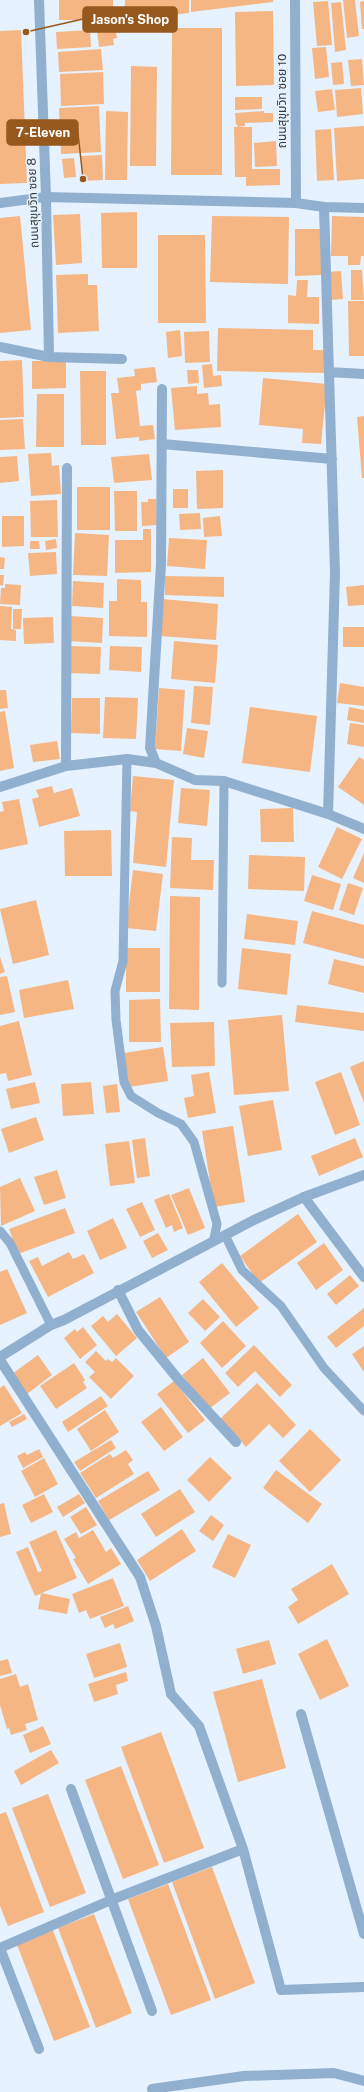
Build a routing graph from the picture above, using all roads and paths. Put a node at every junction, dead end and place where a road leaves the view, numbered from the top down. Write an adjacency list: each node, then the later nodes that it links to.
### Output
1 (38, 0): 3 (street, ถนนสุขุมวิท ซอย 8)
2 (295, 0): 5 (street, ถนนสุขุมวิท ซอย 10)
3 (46, 197): 4 (street); 5 (street); 9 (street, ถนนสุขุมวิท ซอย 8)
4 (0, 203)
5 (296, 203): 6 (street)
6 (324, 207): 7 (street); 11 (street)
7 (364, 208)
8 (0, 347): 9 (street)
9 (49, 357): 10 (street)
10 (122, 359)
11 (329, 372): 12 (street); 15 (street)
12 (364, 374)
13 (162, 389): 14 (street)
14 (162, 444): 15 (street); 18 (street)
15 (332, 459): 22 (street)
16 (67, 468): 19 (street)
17 (127, 759): 18 (street); 19 (street); 29 (lane)
18 (156, 764): 20 (street)
19 (66, 766): 21 (street)
20 (224, 781): 22 (street); 24 (lane)
21 (0, 787)
22 (328, 814): 23 (street)
23 (364, 829)
24 (222, 983)
25 (364, 1175): 26 (street)
26 (304, 1197): 28 (street); 30 (street)
27 (0, 1231): 32 (lane)
28 (224, 1235): 29 (street); 34 (lane)
29 (214, 1239): 31 (street)
30 (364, 1277)
31 (118, 1290): 32 (street); 35 (street)
32 (51, 1325): 33 (street)
33 (0, 1358): 38 (street)
34 (364, 1410)
35 (236, 1442)
36 (301, 1714): 40 (street)
37 (71, 1789): 39 (street)
38 (243, 1849): 39 (street); 42 (street)
39 (111, 1900): 41 (street); 43 (street)
40 (364, 1934)
41 (0, 1948): 44 (street)
42 (364, 1987)
43 (152, 2011)
44 (39, 2049)
45 (364, 2081): 46 (street)
46 (152, 2089)

